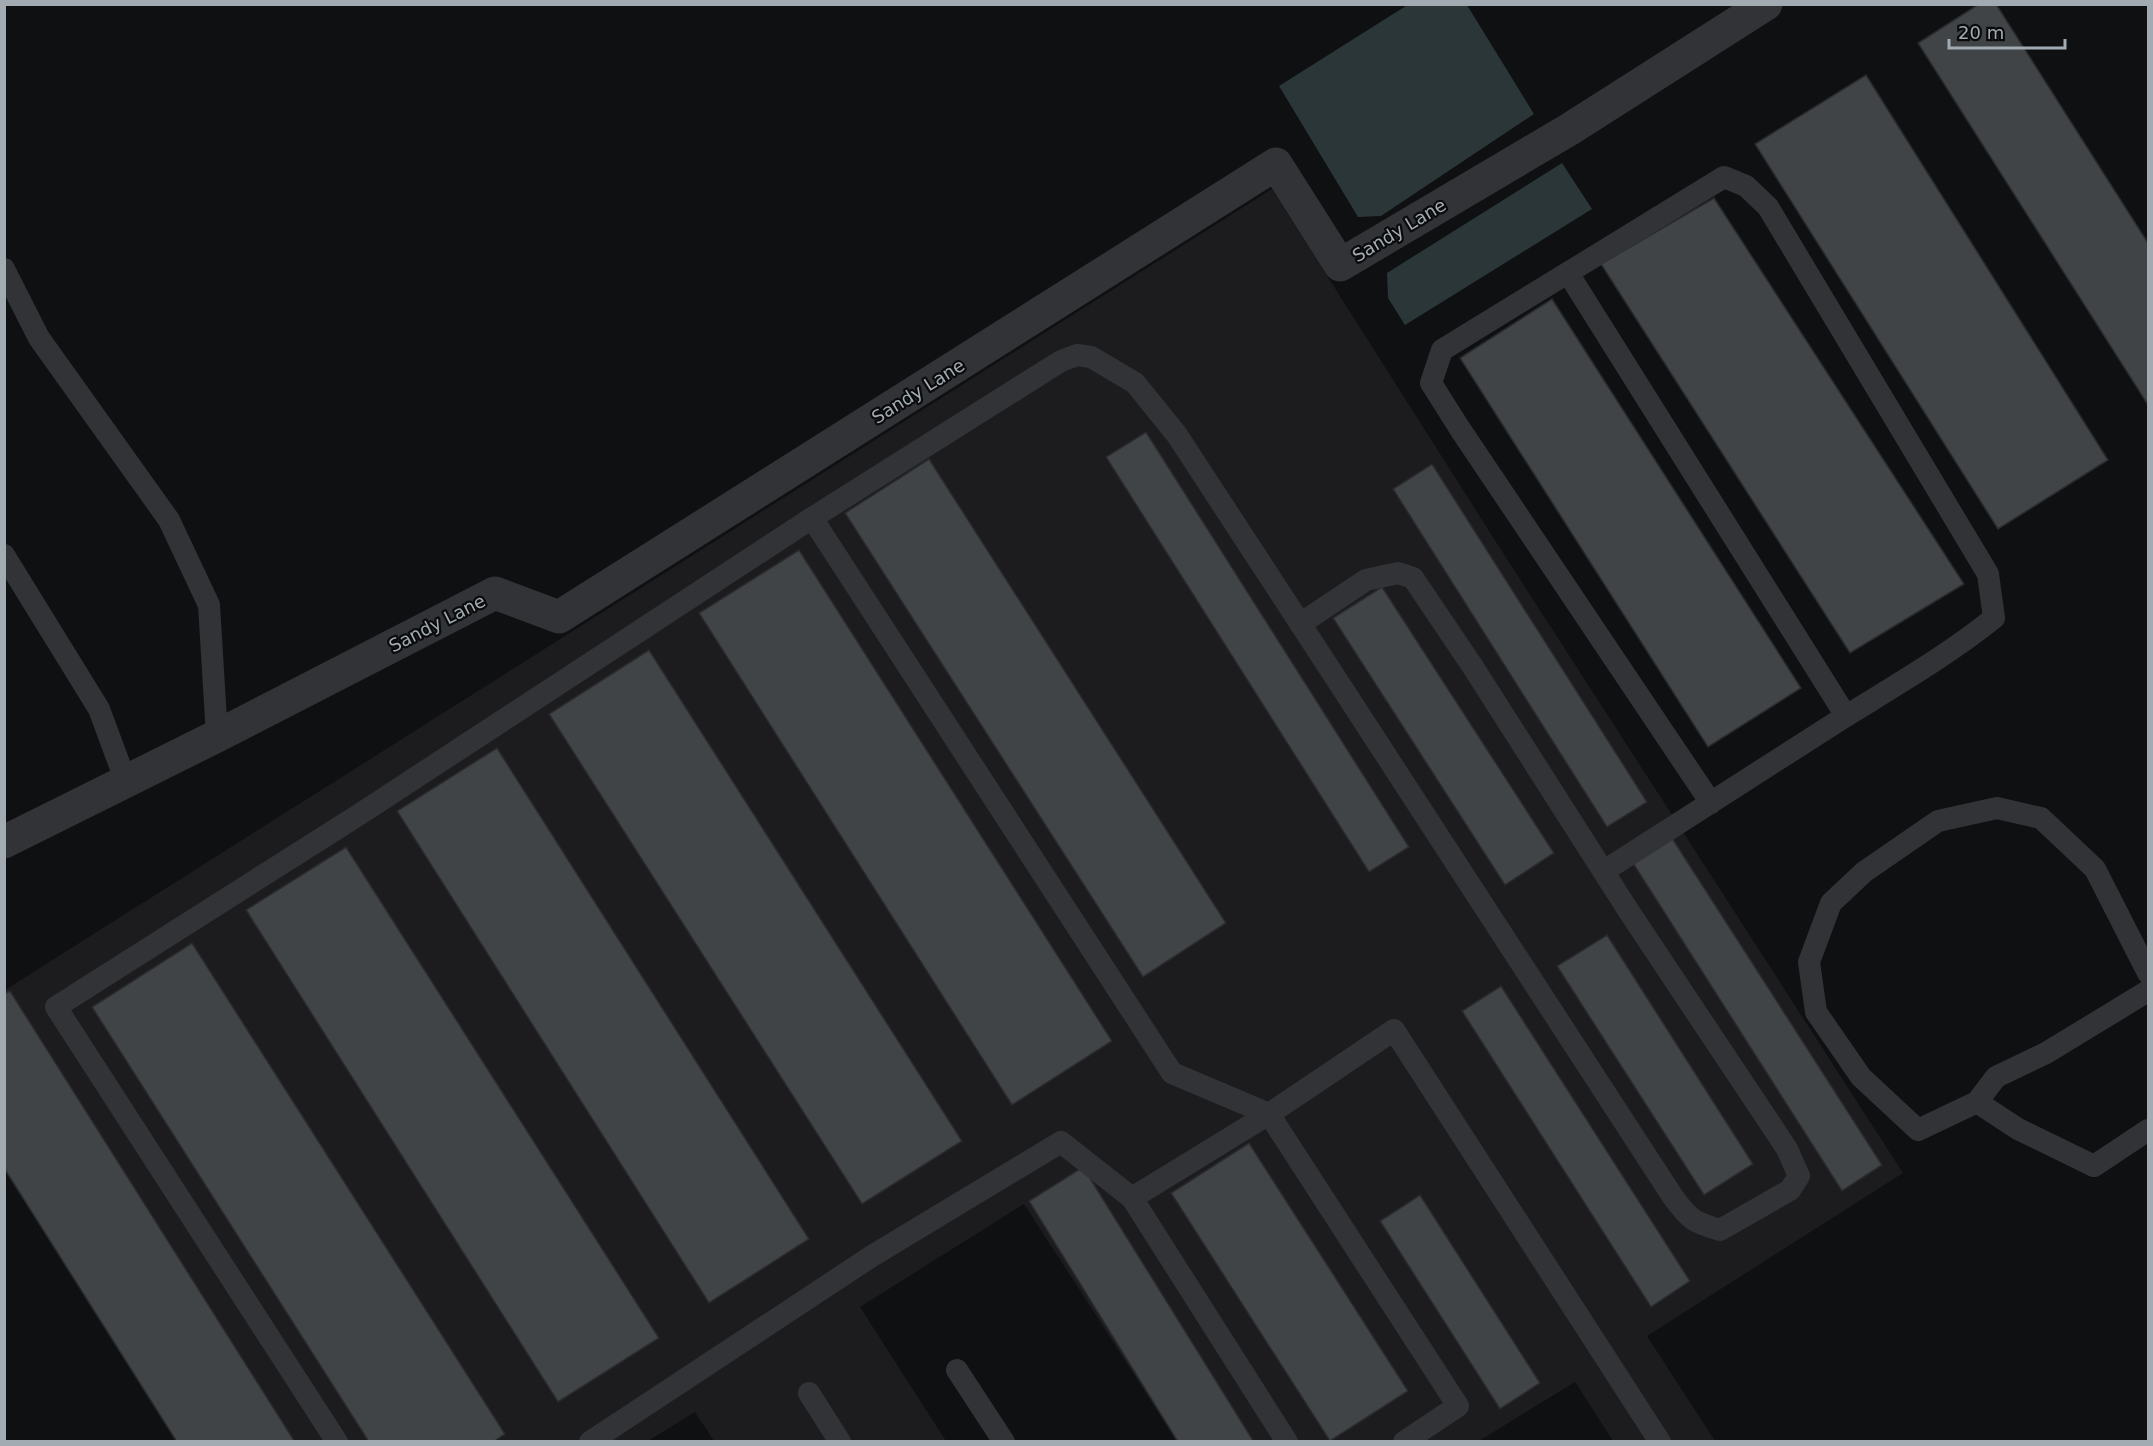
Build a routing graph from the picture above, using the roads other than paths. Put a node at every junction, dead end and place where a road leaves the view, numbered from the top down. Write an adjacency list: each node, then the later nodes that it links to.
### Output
1 (1766, 4): 8 (street, Sandy Lane)
2 (4, 269): 8 (lane)
3 (1568, 273): 7 (lane); 7 (lane); 10 (lane)
4 (812, 518): 6 (lane); 16 (lane); 21 (lane)
5 (4, 555): 9 (lane)
6 (1300, 624): 12 (lane); 12 (lane)
7 (1846, 716): 10 (lane)
8 (218, 736): 9 (street, Sandy Lane)
9 (126, 782): 11 (street, Sandy Lane)
10 (1711, 803): 12 (lane)
11 (4, 842)
12 (1604, 871)
13 (2148, 973): 15 (lane)
14 (2148, 991): 15 (lane)
15 (1977, 1102): 17 (lane)
16 (1269, 1114): 18 (lane); 26 (lane); 27 (lane)
17 (2148, 1130)
18 (1132, 1197): 22 (lane); 25 (lane)
19 (957, 1370): 24 (lane)
20 (809, 1393): 23 (lane)
21 (337, 1442)
22 (590, 1442)
23 (840, 1442)
24 (1004, 1442)
25 (1287, 1442)
26 (1404, 1442)
27 (1660, 1442)

